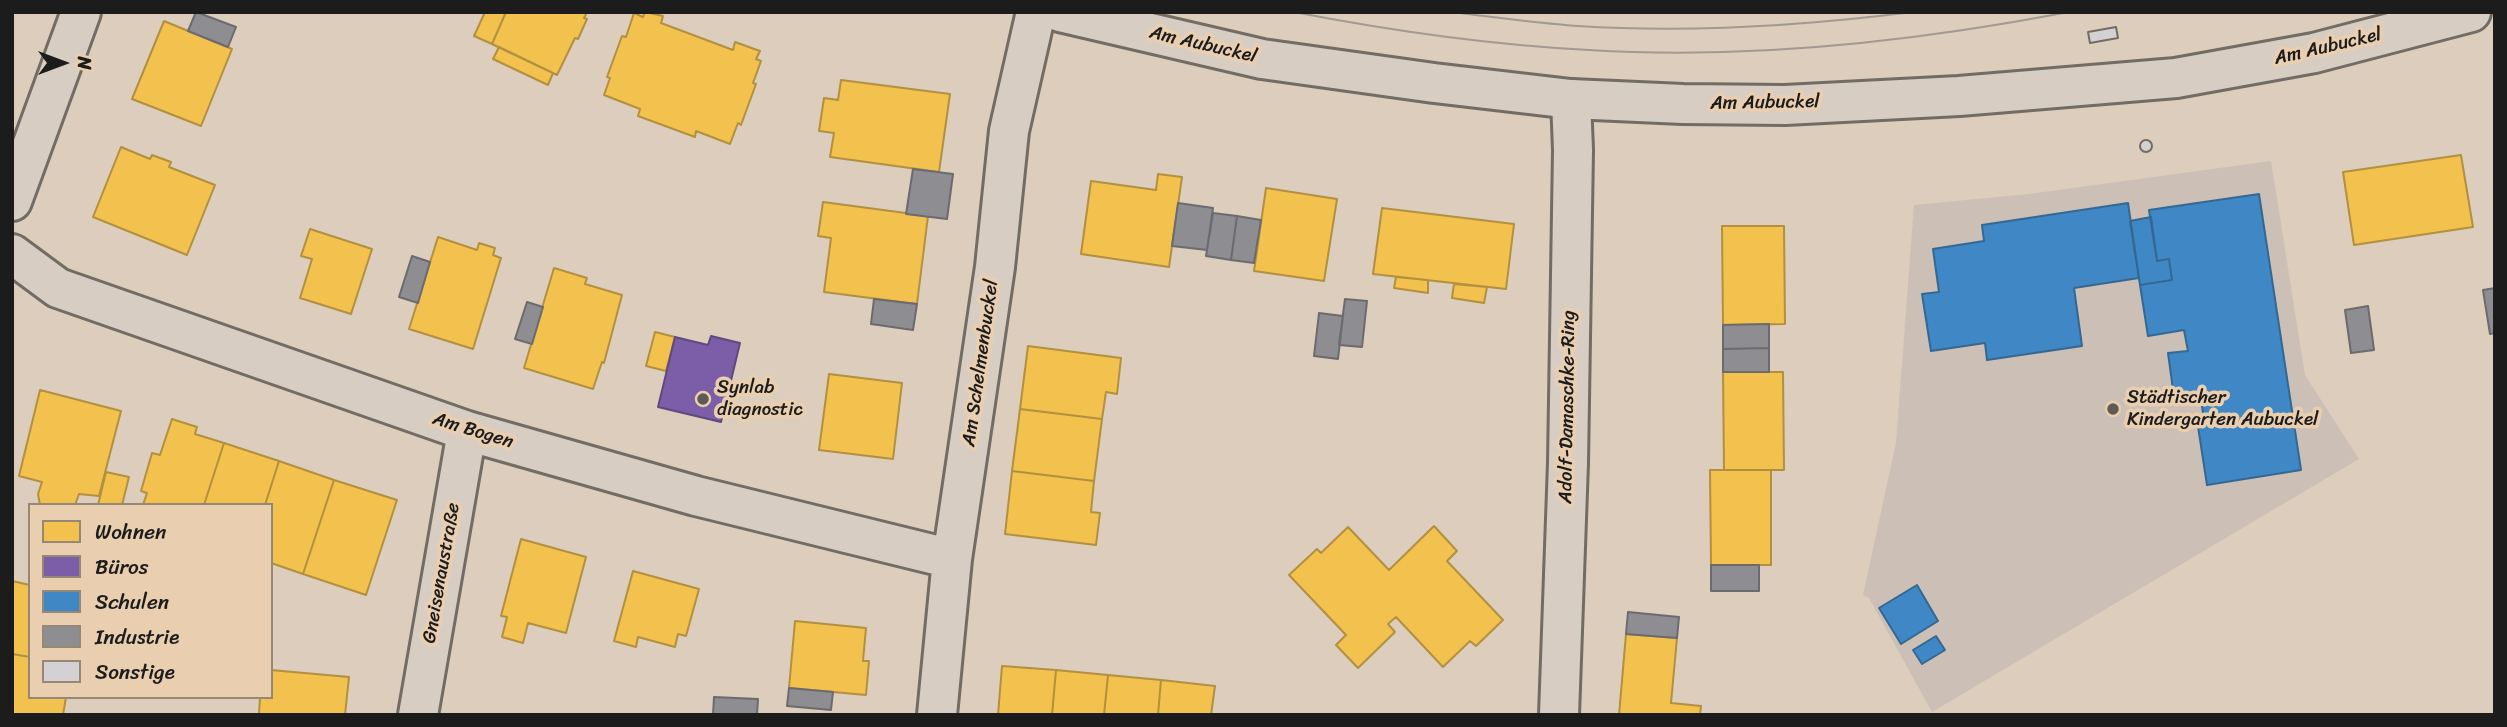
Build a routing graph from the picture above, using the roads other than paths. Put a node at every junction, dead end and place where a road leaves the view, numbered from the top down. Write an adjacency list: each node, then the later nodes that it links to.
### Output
1 (80, 12): 6 (street)
2 (1036, 12): 9 (street, Am Schelmenbuckel)
3 (1060, 12): 5 (street, Am Aubuckel)
4 (2471, 12): 5 (street, Am Aubuckel)
5 (1571, 99): 12 (street, Adolf-Damaschke-Ring)
6 (12, 201)
7 (12, 254): 8 (street, Am Bogen)
8 (467, 431): 9 (street, Am Bogen); 10 (street, Gneisenaustraße)
9 (952, 559): 11 (street, Am Schelmenbuckel)
10 (418, 715)
11 (937, 715)
12 (1559, 715)

